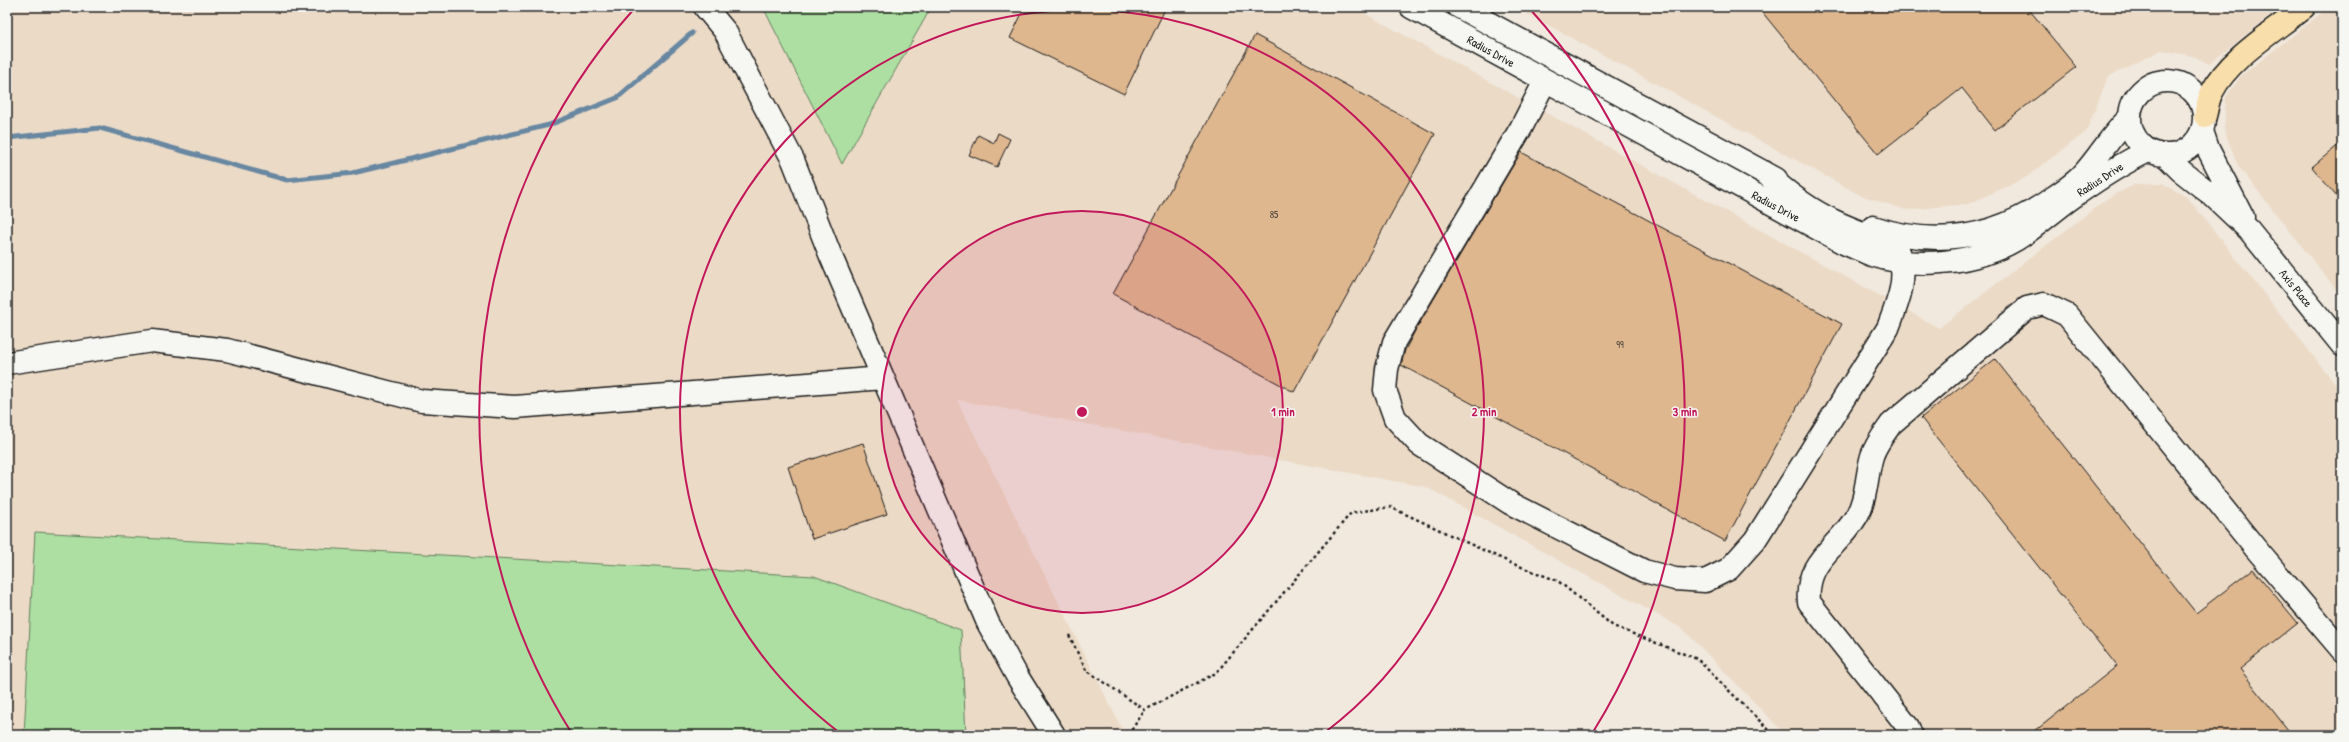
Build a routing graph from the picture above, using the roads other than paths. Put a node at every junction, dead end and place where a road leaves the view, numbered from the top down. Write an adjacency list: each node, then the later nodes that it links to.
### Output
1 (705, 7): 19 (street)
2 (1410, 7): 6 (street, Radius Drive)
3 (1441, 7): 6 (street)
4 (1459, 7): 7 (street, Radius Drive)
5 (2304, 7): 10 (highway)
6 (1474, 42): 8 (street, Radius Drive)
7 (1523, 42): 11 (street); 13 (street, Radius Drive)
8 (1545, 81): 11 (street, Radius Drive); 16 (street)
9 (2129, 118): 10 (street); 12 (street); 15 (street, Radius Drive)
10 (2203, 124): 12 (street); 14 (street, Axis Place)
11 (1647, 137): 16 (street, Radius Drive)
12 (2157, 153): 14 (street, Axis Place); 16 (street, Radius Drive)
13 (1764, 172): 15 (street, Radius Drive); 16 (street)
14 (2249, 230): 17 (street, Axis Place)
15 (1945, 238): 16 (street)
16 (1902, 261)
17 (2342, 345)
18 (7, 363): 19 (street)
19 (883, 378): 21 (street)
20 (2342, 650): 22 (street)
21 (1054, 735)
22 (1911, 735)

